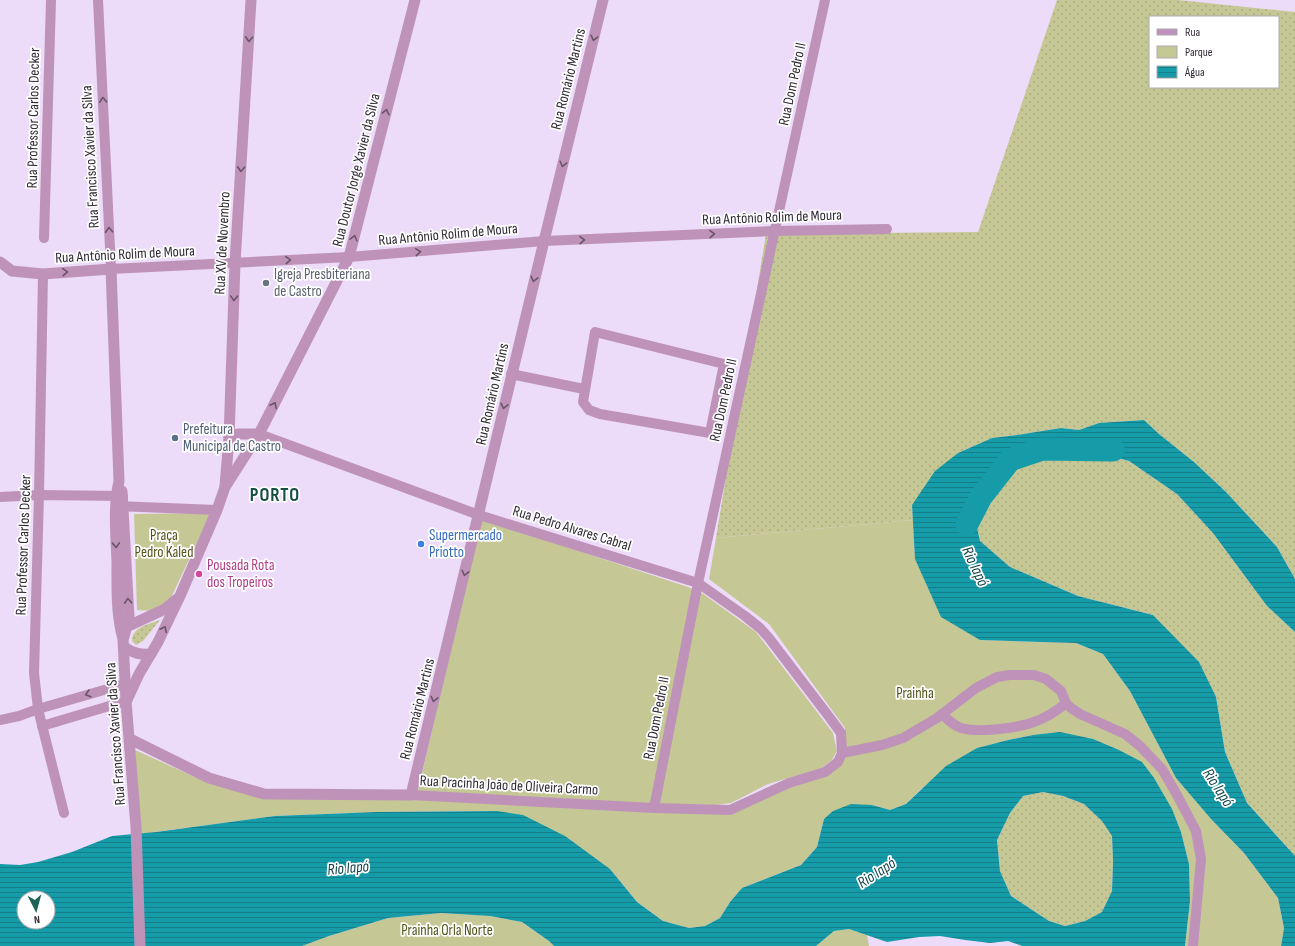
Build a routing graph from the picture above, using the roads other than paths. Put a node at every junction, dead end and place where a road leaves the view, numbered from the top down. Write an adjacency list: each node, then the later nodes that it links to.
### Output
1 (51, 0): 9 (street, Rua Professor Carlos Decker)
2 (98, 0): 14 (street, Rua Francisco Xavier da Silva, one-way to 2)
3 (251, 0): 13 (street, Rua XV de Novembro, one-way to 13)
4 (415, 0): 11 (street, Rua Doutor Jorge Xavier da Silva, one-way to 4)
5 (603, 0): 10 (street, Rua Romário Martins, one-way to 10)
6 (825, 0): 8 (street, Rua Dom Pedro II)
7 (886, 229): 8 (street, Rua Antônio Rolim de Moura)
8 (775, 231): 10 (street, Rua Antônio Rolim de Moura, one-way to 8); 28 (street, Rua Dom Pedro II)
9 (44, 238)
10 (544, 241): 11 (street, Rua Antônio Rolim de Moura, one-way to 10); 16 (street, Rua Romário Martins, one-way to 16)
11 (349, 257): 13 (street, Rua Antônio Rolim de Moura, one-way to 11); 18 (street, Rua Doutor Jorge Xavier da Silva, one-way to 11)
12 (0, 262): 15 (street, Rua Antônio Rolim de Moura)
13 (235, 263): 14 (street, Rua Antônio Rolim de Moura); 19 (street, Rua XV de Novembro, one-way to 19)
14 (111, 269): 15 (street, Rua Antônio Rolim de Moura, one-way to 14); 25 (street, Rua Francisco Xavier da Silva)
15 (43, 274): 23 (street, Rua Professor Carlos Decker)
16 (512, 374): 17 (street); 27 (street, Rua Romário Martins, one-way to 27)
17 (584, 389): 17 (street)
18 (259, 434): 19 (street); 21 (street, Rua Doutor Jorge Xavier da Silva); 27 (street, Rua Pedro Alvares Cabral)
19 (229, 438): 20 (street, Rua XV de Novembro)
20 (227, 456): 21 (street); 22 (street, Rua XV de Novembro)
21 (244, 458): 22 (street, Rua Doutor Jorge Xavier da Silva)
22 (225, 487): 26 (street)
23 (39, 495): 24 (street); 25 (street); 35 (street, Rua Professor Carlos Decker)
24 (0, 497)
25 (120, 501): 26 (street); 30 (street, Rua Francisco Xavier da Silva)
26 (217, 510): 29 (street)
27 (479, 515): 28 (street, Rua Pedro Alvares Cabral); 41 (street, Rua Romário Martins, one-way to 41)
28 (698, 583): 40 (street, Rua Pedro Alvares Cabral); 42 (street, Rua Dom Pedro II)
29 (180, 596): 30 (street); 31 (street, one-way to 29)
30 (124, 636): 31 (street); 32 (street, Rua Francisco Xavier da Silva)
31 (150, 654): 33 (street)
32 (125, 684): 33 (street, Rua Francisco Xavier da Silva); 35 (street, one-way to 35)
33 (126, 701): 38 (street); 39 (street, Rua Francisco Xavier da Silva)
34 (1066, 703): 36 (street); 36 (street); 45 (street)
35 (38, 709): 37 (street); 38 (street, Rua Professor Carlos Decker)
36 (942, 714): 40 (street)
37 (0, 720)
38 (42, 726): 43 (street, Rua Professor Carlos Decker)
39 (130, 739): 41 (street, Rua Pracinha João de Oliveira Carmo); 44 (street, Rua Francisco Xavier da Silva)
40 (842, 753): 42 (street, Rua Pracinha João de Oliveira Carmo)
41 (411, 795): 42 (street, Rua Pracinha João de Oliveira Carmo)
42 (654, 808)
43 (64, 813)
44 (140, 946)
45 (1193, 946)

